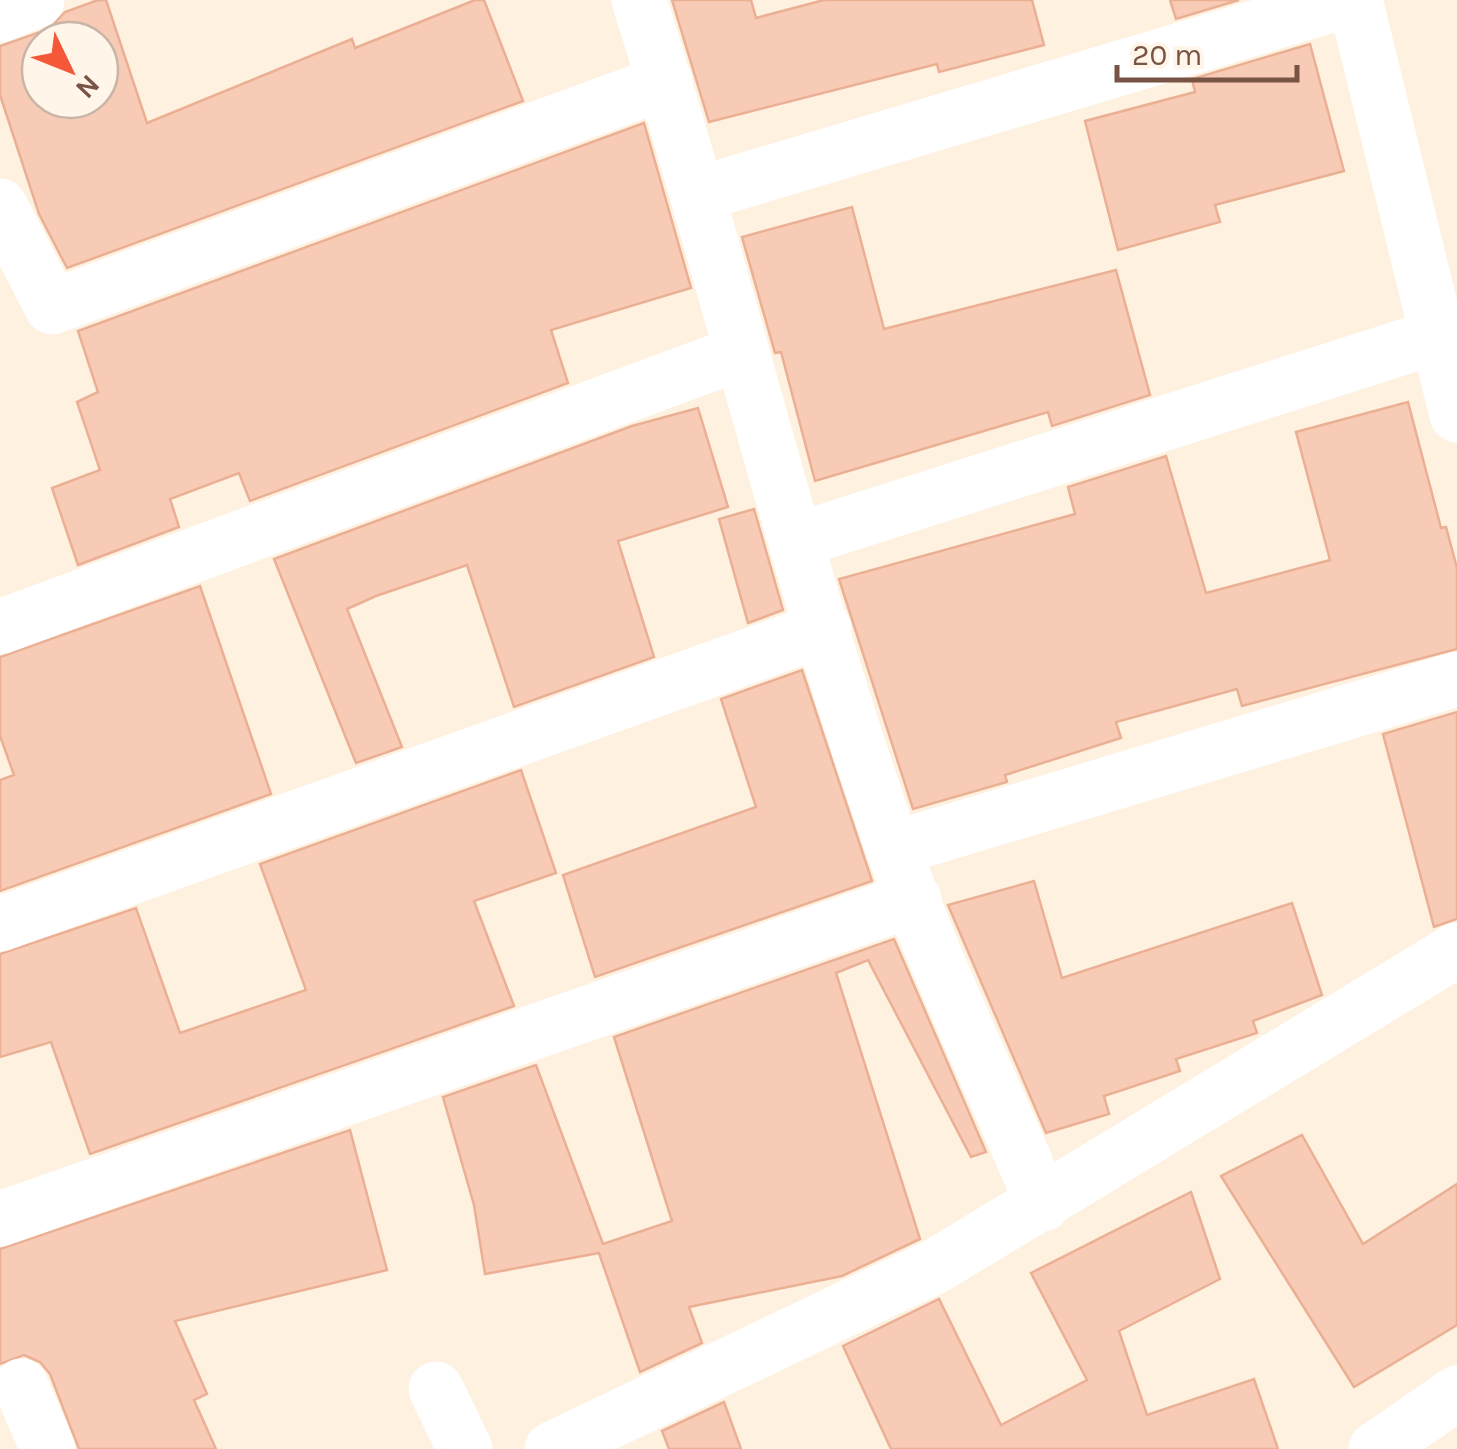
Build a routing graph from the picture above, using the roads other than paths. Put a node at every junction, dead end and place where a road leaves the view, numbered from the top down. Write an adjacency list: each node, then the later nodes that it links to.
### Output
1 (37, 0): 4 (street)
2 (639, 0): 5 (street)
3 (1351, 0): 6 (street); 8 (street)
4 (0, 15)
5 (665, 82): 6 (street); 7 (street)
6 (700, 194): 9 (street)
7 (0, 206)
8 (1438, 336): 10 (street); 11 (street)
9 (740, 353): 11 (street); 12 (street)
10 (1457, 416)
11 (798, 540): 13 (street)
12 (0, 627)
13 (824, 629): 15 (street); 17 (street)
14 (1457, 678): 15 (street)
15 (894, 849): 16 (street)
16 (914, 899): 19 (street); 20 (street)
17 (0, 924)
18 (1457, 950): 19 (street)
19 (1042, 1204): 26 (street)
20 (0, 1219)
21 (21, 1386): 24 (street)
22 (436, 1389): 25 (street)
23 (1457, 1392): 27 (street)
24 (48, 1449)
25 (465, 1449)
26 (552, 1449)
27 (1376, 1449)

